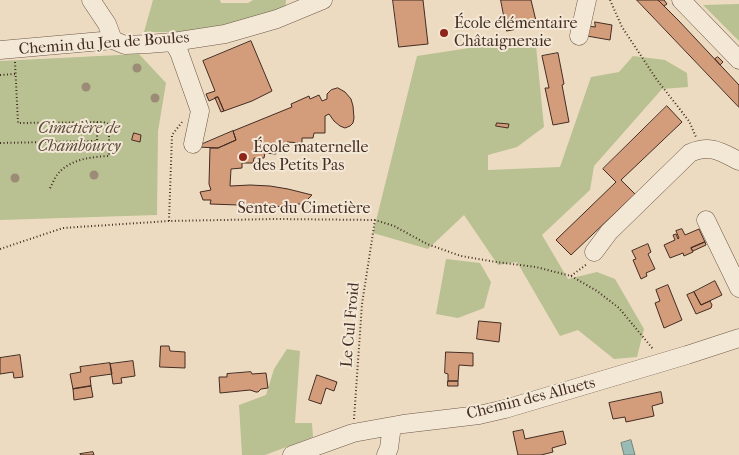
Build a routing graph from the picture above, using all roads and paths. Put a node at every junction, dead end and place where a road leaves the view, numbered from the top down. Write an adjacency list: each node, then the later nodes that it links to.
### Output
1 (91, 0): 7 (street)
2 (322, 0): 8 (street, Chemin du Jeu de Boules)
3 (587, 0): 6 (street)
4 (610, 0): 17 (path)
5 (681, 0): 10 (street)
6 (579, 36)
7 (113, 40): 8 (street, Chemin du Jeu de Boules); 9 (street, Chemin du Jeu de Boules)
8 (172, 42): 16 (street)
9 (8, 50): 11 (path)
10 (739, 60)
11 (15, 74): 12 (path); 13 (path)
12 (0, 75)
13 (97, 122): 15 (path); 19 (path)
14 (182, 122): 22 (path)
15 (0, 143)
16 (193, 144)
17 (700, 148): 18 (street); 24 (street)
18 (739, 162)
19 (49, 190)
20 (375, 220): 22 (path, Sente du Cimetière); 25 (path, Sente du Cimetière); 30 (path, Le Cul Froid)
21 (706, 220): 26 (street)
22 (169, 221): 23 (path, Sente du Cimetière)
23 (0, 249)
24 (594, 252): 25 (path)
25 (571, 276): 28 (path, Sente du Cimetière)
26 (739, 288)
27 (739, 338): 28 (street, Chemin des Alluets)
28 (664, 362): 29 (street, Chemin des Alluets)
29 (392, 426): 30 (street, Chemin des Alluets); 32 (street)
30 (353, 433): 31 (street, Chemin des Alluets)
31 (292, 455)
32 (386, 455)

